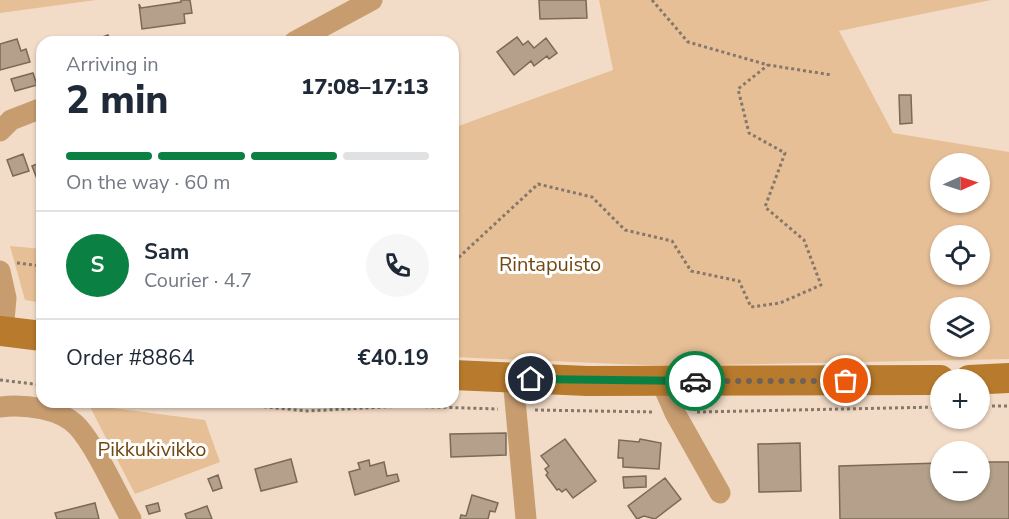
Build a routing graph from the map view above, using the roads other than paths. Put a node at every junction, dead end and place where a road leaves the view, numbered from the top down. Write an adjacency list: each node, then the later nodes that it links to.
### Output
1 (372, 0): 2 (street)
2 (305, 36)
3 (36, 110): 4 (street)
4 (0, 131)
5 (5, 267): 6 (street)
6 (2, 331): 7 (main road)
7 (36, 335)
8 (459, 375): 9 (main road)
9 (513, 378): 13 (main road); 17 (street)
10 (1009, 378): 11 (main road)
11 (990, 379)
12 (930, 380): 13 (main road)
13 (661, 381): 15 (street)
14 (0, 406): 16 (street)
15 (720, 493)
16 (131, 519)
17 (526, 519)

